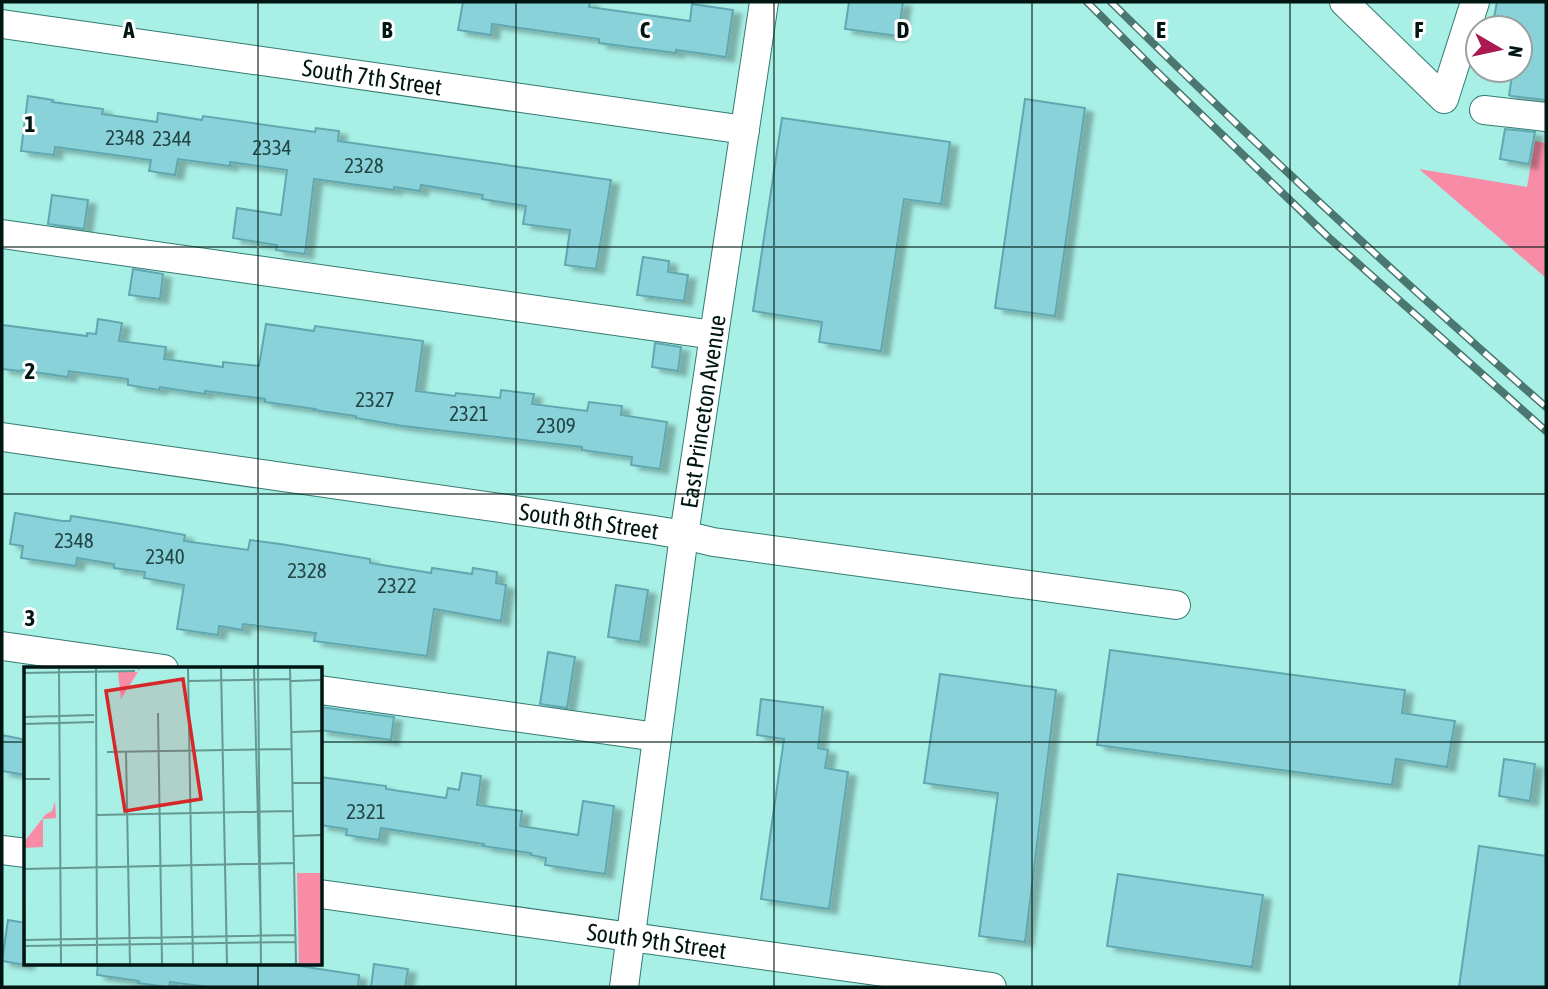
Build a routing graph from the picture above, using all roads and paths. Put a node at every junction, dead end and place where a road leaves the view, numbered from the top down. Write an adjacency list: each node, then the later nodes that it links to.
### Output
1 (764, 2): 7 (street, East Princeton Avenue)
2 (1344, 2): 3 (street)
3 (1475, 2)
4 (2, 24): 7 (street, South 7th Street)
5 (1484, 110): 6 (street)
6 (1546, 117)
7 (745, 130): 9 (street, East Princeton Avenue)
8 (2, 234): 9 (street)
9 (714, 335): 11 (street, East Princeton Avenue)
10 (2, 437): 11 (street, South 8th Street)
11 (684, 535): 12 (street, South 8th Street); 16 (street, East Princeton Avenue)
12 (1176, 605)
13 (2, 646): 14 (street)
14 (150, 667)
15 (322, 690): 16 (street)
16 (657, 737): 20 (street, East Princeton Avenue)
17 (2, 850): 18 (street)
18 (24, 853)
19 (322, 894): 20 (street, South 9th Street)
20 (631, 937): 21 (street, East Princeton Avenue); 22 (street, South 9th Street)
21 (624, 987)
22 (992, 987)

